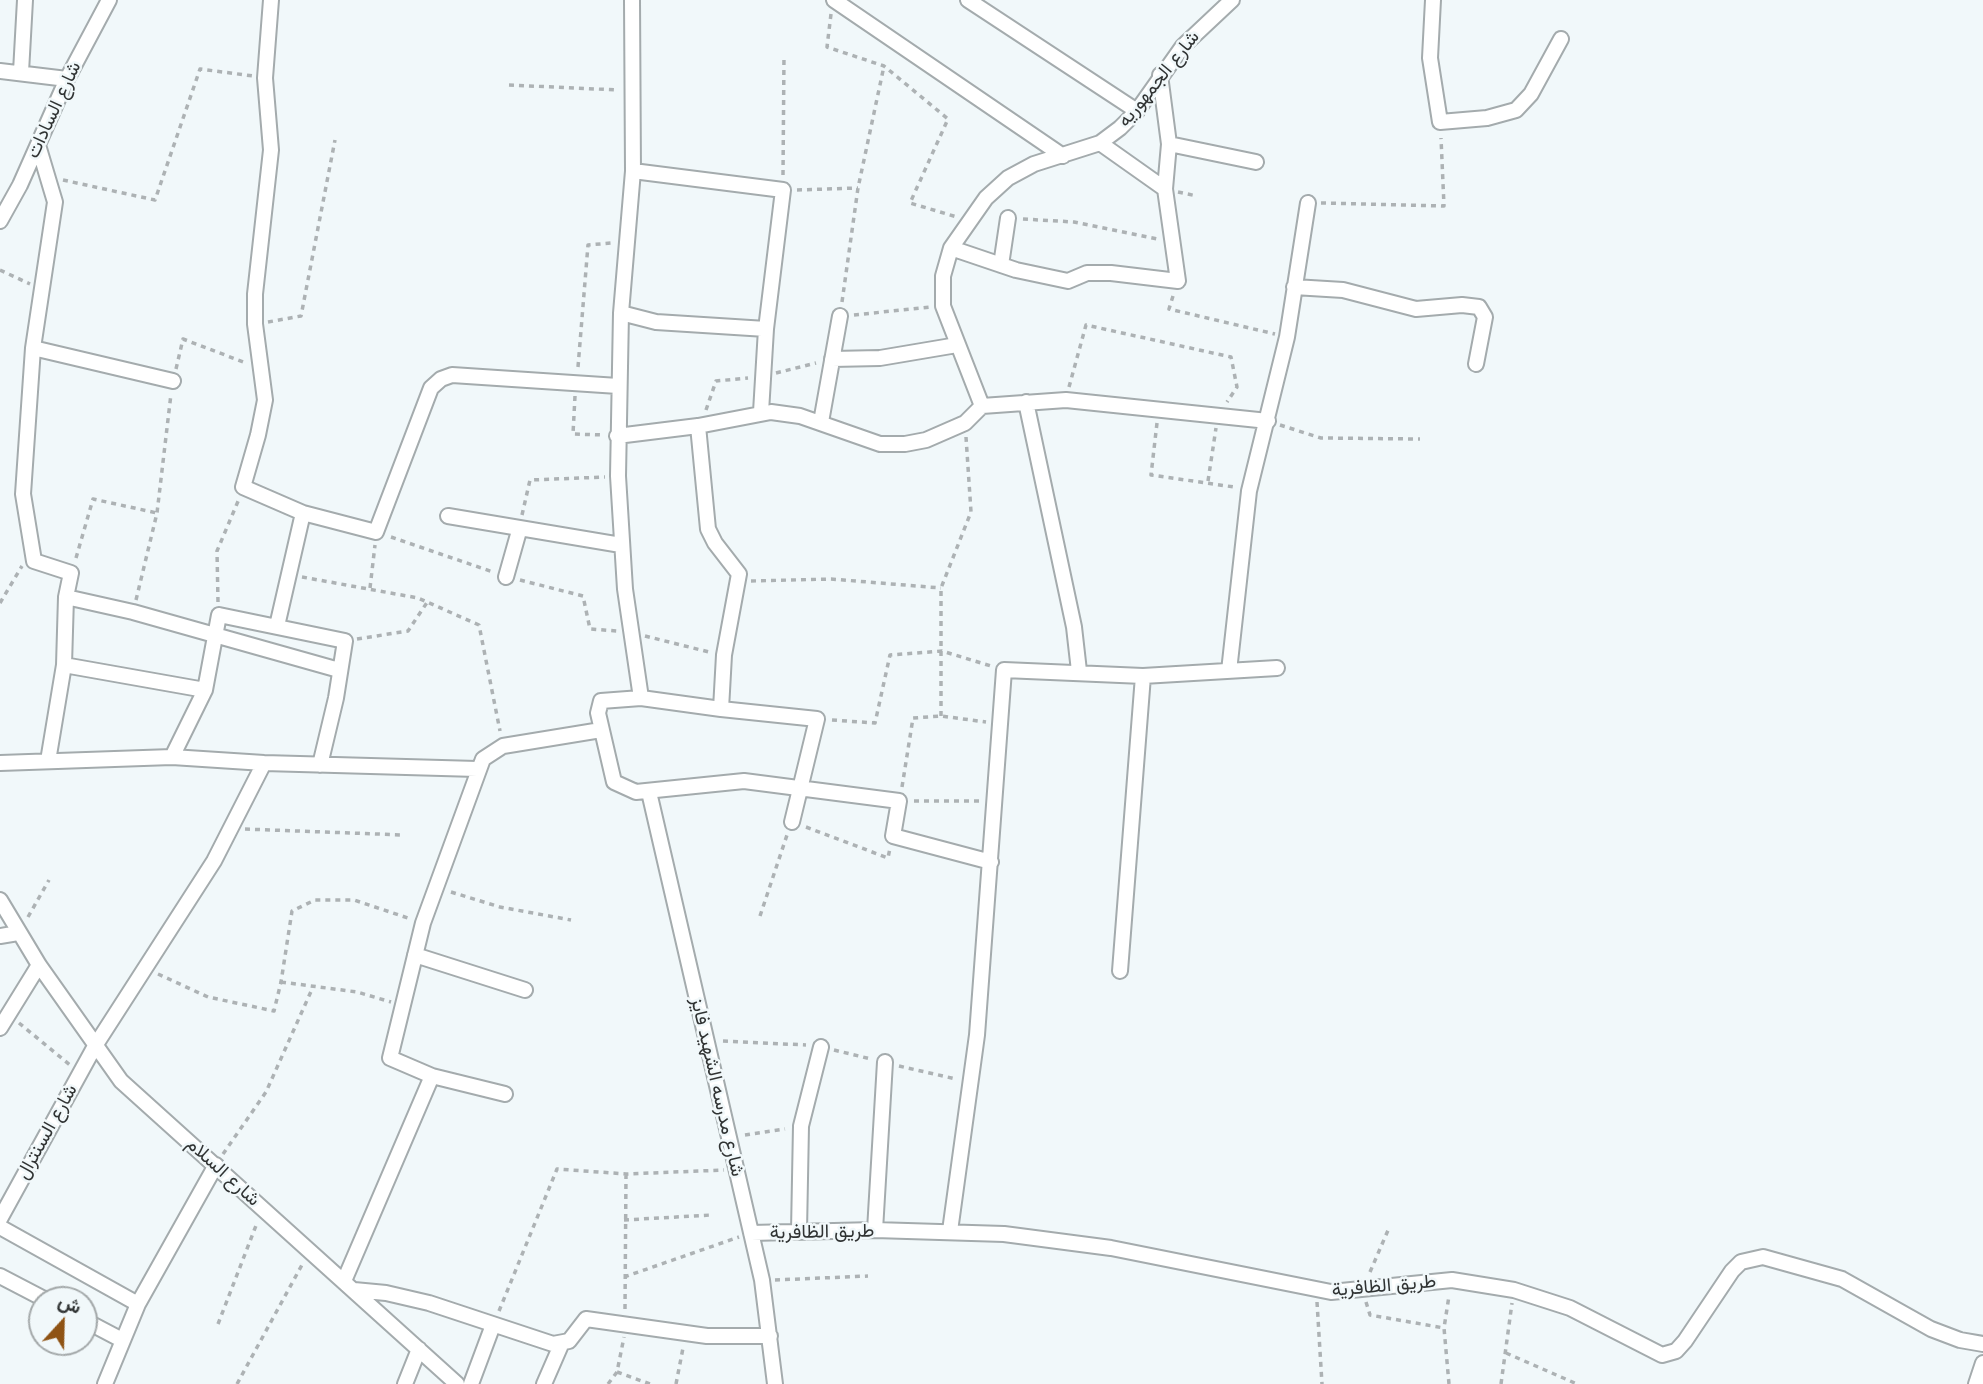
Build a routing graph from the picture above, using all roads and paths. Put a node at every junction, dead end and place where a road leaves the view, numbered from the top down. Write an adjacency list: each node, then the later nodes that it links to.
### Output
1 (24, 0): 13 (street)
2 (109, 0): 16 (street, شارع السادات)
3 (271, 0): 15 (street)
4 (632, 0): 18 (street)
5 (968, 0): 19 (street)
6 (1231, 0): 14 (street, شارع الجمهوريه)
7 (1433, 0): 20 (street)
8 (833, 1): 11 (path); 25 (street)
9 (1561, 39): 20 (street)
10 (784, 55): 31 (path)
11 (884, 66): 29 (path); 34 (path)
12 (0, 71): 13 (street)
13 (21, 72): 16 (street)
14 (1160, 75): 19 (street, شارع الجمهوريه); 23 (street)
15 (265, 78): 28 (path); 47 (street)
16 (67, 79): 24 (street, شارع السادات)
17 (509, 85): 18 (path)
18 (635, 91): 27 (street)
19 (1137, 111): 22 (street, شارع الجمهوريه)
20 (1440, 122): 32 (path)
21 (335, 140): 47 (path)
22 (1100, 143): 25 (street, شارع الجمهوريه); 30 (street)
23 (1169, 144): 26 (street); 30 (street)
24 (38, 145): 28 (street); 35 (street, شارع السادات)
25 (1063, 156): 34 (street, شارع الجمهوريه)
26 (1256, 162)
27 (633, 170): 31 (street); 37 (street)
28 (48, 176): 43 (street)
29 (858, 188): 31 (path); 46 (path)
30 (1165, 189): 36 (street)
31 (783, 190): 48 (street)
32 (1308, 203): 42 (street)
33 (1008, 218): 36 (path); 39 (street)
34 (968, 220): 38 (street, شارع الجمهوريه)
35 (0, 221)
36 (1174, 242): 41 (street)
37 (627, 243): 45 (street); 57 (path)
38 (951, 248): 39 (street); 44 (street, شارع الجمهوريه)
39 (1001, 265): 41 (street)
40 (0, 270): 43 (path)
41 (1178, 281): 49 (path)
42 (1294, 287): 49 (street); 53 (street)
43 (41, 289): 51 (street)
44 (943, 306): 46 (path); 50 (street, شارع الجمهوريه)
45 (621, 313): 48 (street); 58 (street)
46 (840, 316): 52 (street)
47 (255, 324): 54 (street)
48 (766, 329): 55 (street)
49 (1287, 337): 65 (street)
50 (957, 345): 52 (street); 61 (street, شارع الجمهوريه)
51 (33, 348): 56 (street); 81 (street)
52 (832, 359): 55 (path); 66 (street)
53 (1476, 364)
54 (262, 369): 56 (path); 73 (street)
55 (763, 376): 63 (street); 68 (path)
56 (173, 381): 75 (path)
57 (576, 384): 58 (street); 69 (path); 79 (street)
58 (618, 386): 69 (street)
59 (1066, 400): 60 (street); 62 (street); 64 (path)
60 (1026, 402): 61 (street); 103 (street)
61 (982, 406): 67 (street)
62 (1159, 410): 64 (street); 72 (path)
63 (761, 412): 66 (street); 68 (street)
64 (1218, 415): 65 (street); 72 (path)
65 (1268, 421): 70 (path); 74 (street)
66 (821, 422): 67 (street)
67 (965, 423): 87 (path)
68 (698, 426): 69 (street); 85 (street)
69 (617, 436): 71 (street)
70 (1420, 439)
71 (618, 476): 78 (path); 80 (street)
72 (1208, 481): 74 (path)
73 (243, 487): 76 (street); 92 (path)
74 (1249, 491): 104 (street)
75 (157, 513): 82 (path); 91 (path)
76 (303, 513): 79 (street); 83 (street)
77 (448, 516): 78 (street)
78 (519, 531): 80 (street); 84 (street)
79 (376, 532): 84 (path); 86 (path)
80 (621, 545): 94 (street)
81 (30, 552): 82 (street); 90 (path)
82 (71, 573): 88 (street)
83 (289, 575): 86 (path); 93 (street)
84 (506, 577): 94 (path)
85 (739, 581): 87 (path); 98 (street)
86 (370, 588): 89 (path)
87 (941, 588): 97 (path)
88 (66, 597): 91 (street); 99 (street)
89 (428, 601): 96 (path); 113 (path)
90 (0, 603)
91 (133, 612): 95 (street)
92 (219, 615): 93 (street); 95 (street)
93 (277, 626): 96 (street)
94 (630, 632): 98 (path); 107 (street)
95 (216, 636): 101 (street); 106 (street)
96 (345, 641): 101 (street)
97 (942, 651): 102 (path); 109 (path); 110 (path)
98 (724, 655): 108 (street)
99 (64, 665): 106 (street); 115 (street)
100 (1277, 668): 104 (street)
101 (339, 670): 118 (street)
102 (1004, 670): 103 (street); 111 (street)
103 (1079, 671): 105 (street)
104 (1229, 671): 105 (street)
105 (1143, 676): 140 (street)
106 (205, 690): 114 (street)
107 (641, 698): 108 (street); 112 (street)
108 (722, 709): 110 (street)
109 (942, 716): 111 (path); 122 (path)
110 (817, 719): 120 (street)
111 (999, 724): 123 (street)
112 (601, 730): 113 (street); 121 (street)
113 (503, 746): 119 (street)
114 (172, 757): 115 (street); 117 (street)
115 (48, 761): 116 (street)
116 (0, 763)
117 (264, 763): 118 (street); 125 (street, شارع السنترال)
118 (320, 765): 119 (street)
119 (477, 769): 130 (street)
120 (800, 789): 121 (street); 122 (street); 124 (street)
121 (649, 792): 147 (street, شارع مدرسه الشهيد فايز)
122 (899, 801): 123 (path); 127 (street)
123 (995, 801): 128 (street)
124 (792, 822): 127 (path); 132 (path)
125 (232, 829): 126 (path); 139 (street, شارع السنترال)
126 (403, 835)
127 (893, 836): 128 (street)
128 (991, 862): 153 (street)
129 (49, 880): 135 (path)
130 (435, 888): 133 (path); 134 (street)
131 (0, 900): 135 (street, شارع السلام)
132 (760, 916)
133 (571, 920)
134 (423, 923): 137 (street); 141 (path)
135 (18, 933): 136 (street); 138 (street, شارع السلام)
136 (0, 936)
137 (415, 955): 143 (street); 144 (street)
138 (39, 965): 145 (street); 148 (street, شارع السلام)
139 (145, 968): 141 (path); 148 (street, شارع السنترال)
140 (1120, 971)
141 (281, 982): 142 (path)
142 (313, 987): 144 (path); 157 (path)
143 (525, 990)
144 (403, 1005): 152 (street)
145 (8, 1014): 146 (street); 151 (path)
146 (0, 1028)
147 (706, 1041): 149 (path); 156 (street, شارع مدرسه الشهيد فايز)
148 (95, 1046): 151 (street, شارع السنترال); 157 (street, شارع السلام)
149 (821, 1047): 150 (path); 155 (street)
150 (885, 1062): 153 (path); 166 (street)
151 (80, 1073): 162 (street, شارع السنترال)
152 (432, 1076): 154 (street); 176 (street)
153 (972, 1083): 168 (street)
154 (506, 1094)
155 (801, 1126): 156 (path); 167 (street)
156 (729, 1138): 158 (street, شارع مدرسه الشهيد فايز)
157 (216, 1165): 160 (street, شارع السلام); 181 (street)
158 (736, 1169): 159 (path); 169 (street, شارع مدرسه الشهيد فايز)
159 (626, 1174): 163 (path); 183 (path)
160 (262, 1208): 170 (street, شارع السلام); 182 (path)
161 (711, 1215): 163 (path)
162 (0, 1219)
163 (624, 1220): 173 (path)
164 (0, 1227): 181 (street)
165 (1389, 1228): 180 (path)
166 (875, 1230): 167 (street, طريق الظافرية); 168 (street, طريق الظافرية)
167 (799, 1231): 169 (street, طريق الظافرية)
168 (950, 1231): 177 (street, طريق الظافرية)
169 (751, 1233): 173 (path); 174 (street, شارع مدرسه الشهيد فايز)
170 (310, 1251): 176 (street, شارع السلام); 197 (path)
171 (0, 1276): 179 (street)
172 (868, 1276): 174 (path)
173 (624, 1277): 184 (path)
174 (762, 1280): 188 (street, شارع مدرسه الشهيد فايز)
175 (1452, 1280): 178 (street, طريق الظافرية); 180 (street, طريق الظافرية); 186 (path)
176 (349, 1286): 183 (street); 192 (street, شارع السلام)
177 (1317, 1290): 180 (street, طريق الظافرية); 206 (path)
178 (1514, 1290): 190 (street, طريق الظافرية); 193 (path)
179 (28, 1291)
180 (1362, 1291): 186 (path)
181 (138, 1304): 189 (street)
182 (218, 1324)
183 (493, 1325): 191 (street); 200 (street)
184 (626, 1325): 187 (street); 191 (street); 195 (path)
185 (98, 1327): 189 (street)
186 (1444, 1328): 207 (path)
187 (686, 1334): 188 (street); 204 (path)
188 (770, 1336): 205 (street, شارع مدرسه الشهيد فايز)
189 (122, 1340): 196 (street)
190 (1983, 1344)
191 (561, 1345): 201 (street)
192 (419, 1349): 198 (street); 199 (street, شارع السلام)
193 (1506, 1353): 208 (path); 209 (path)
194 (1983, 1363): 210 (street)
195 (617, 1372): 202 (path); 203 (path)
196 (105, 1384)
197 (237, 1384)
198 (405, 1384)
199 (457, 1384)
200 (471, 1384)
201 (544, 1384)
202 (608, 1384)
203 (650, 1384)
204 (676, 1384)
205 (775, 1384)
206 (1322, 1384)
207 (1449, 1384)
208 (1501, 1384)
209 (1577, 1384)
210 (1976, 1384)

